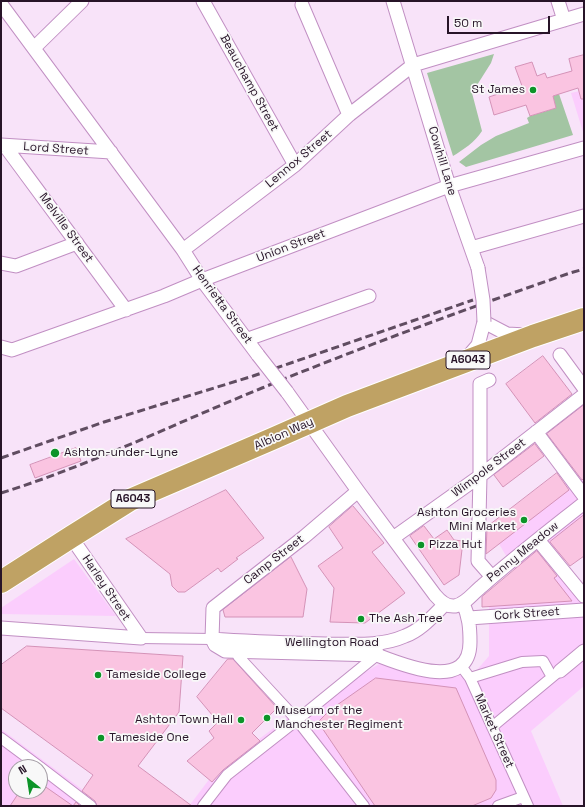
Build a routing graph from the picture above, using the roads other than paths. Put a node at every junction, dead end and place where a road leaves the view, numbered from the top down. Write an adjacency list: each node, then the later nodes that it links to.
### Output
1 (82, 1): 9 (street)
2 (202, 1): 15 (street, Beauchamp Street)
3 (393, 1): 10 (street, Cowhill Lane)
4 (558, 1): 8 (street)
5 (1, 4): 9 (street, Henrietta Street)
6 (302, 5): 11 (street)
7 (584, 14): 8 (street)
8 (564, 20): 10 (street)
9 (34, 48): 14 (street, Henrietta Street)
10 (413, 65): 11 (street, Lennox Street); 16 (street, Cowhill Lane)
11 (350, 115): 15 (street, Lennox Street)
12 (3, 145): 14 (street, Lord Street); 18 (street, Melville Street)
13 (584, 148): 16 (street, Union Street)
14 (111, 152): 20 (street, Henrietta Street)
15 (295, 165): 20 (street, Lennox Street)
16 (449, 186): 19 (street, Cowhill Lane); 22 (street, Union Street)
17 (584, 216): 19 (street)
18 (77, 243): 21 (street); 24 (street, Melville Street)
19 (471, 248): 26 (street, Cowhill Lane, bridge)
20 (183, 250): 22 (street, Henrietta Street)
21 (1, 262)
22 (202, 280): 24 (street, Union Street); 28 (street, Henrietta Street)
23 (369, 296): 28 (street)
24 (126, 310): 29 (street, Union Street)
25 (584, 319): 27 (highway, Albion Way / A6043)
26 (484, 322): 27 (street); 31 (street, Cowhill Lane)
27 (533, 336): 31 (highway, Albion Way / A6043)
28 (248, 340): 35 (street, Henrietta Street, bridge)
29 (1, 347)
30 (560, 355): 33 (street)
31 (464, 362): 35 (highway, Albion Way / A6043)
32 (489, 380): 37 (street)
33 (584, 388)
34 (584, 395): 36 (street, Wimpole Street)
35 (310, 423): 38 (street, Henrietta Street); 41 (highway, Albion Way / A6043)
36 (536, 432): 37 (street, Wimpole Street); 39 (street)
37 (480, 476): 42 (street, Wimpole Street); 44 (street)
38 (358, 491): 42 (street, Henrietta Street); 53 (street, Camp Street)
39 (584, 496)
40 (584, 503): 43 (street, Penny Meadow)
41 (71, 536): 45 (highway, Albion Way / A6043); 52 (street, Harley Street)
42 (393, 538): 48 (street, Henrietta Street)
43 (538, 540): 44 (street, Penny Meadow); 46 (street)
44 (492, 577): 47 (street, Penny Meadow)
45 (1, 582)
46 (584, 596)
47 (463, 603): 48 (street); 50 (street)
48 (445, 604): 54 (street, Wellington Road)
49 (584, 610): 50 (street, Cork Street)
50 (469, 618): 57 (street)
51 (1, 628): 52 (street, Wellington Road)
52 (141, 638): 53 (street, Wellington Road)
53 (212, 639): 54 (street, Wellington Road); 56 (street, Wellington Road)
54 (376, 650): 56 (street, Wellington Road); 57 (street); 60 (street)
55 (584, 651): 58 (street)
56 (238, 652): 60 (street)
57 (461, 666): 59 (street, Market Street)
58 (556, 674): 59 (street); 61 (street)
59 (470, 678): 61 (street, Market Street)
60 (297, 720): 67 (street); 68 (street)
61 (492, 727): 65 (street, Market Street)
62 (1, 738): 63 (street)
63 (29, 759)
64 (48, 773): 66 (street)
65 (526, 802): 69 (street)
66 (91, 806)
67 (203, 806)
68 (364, 806)
69 (498, 806)

